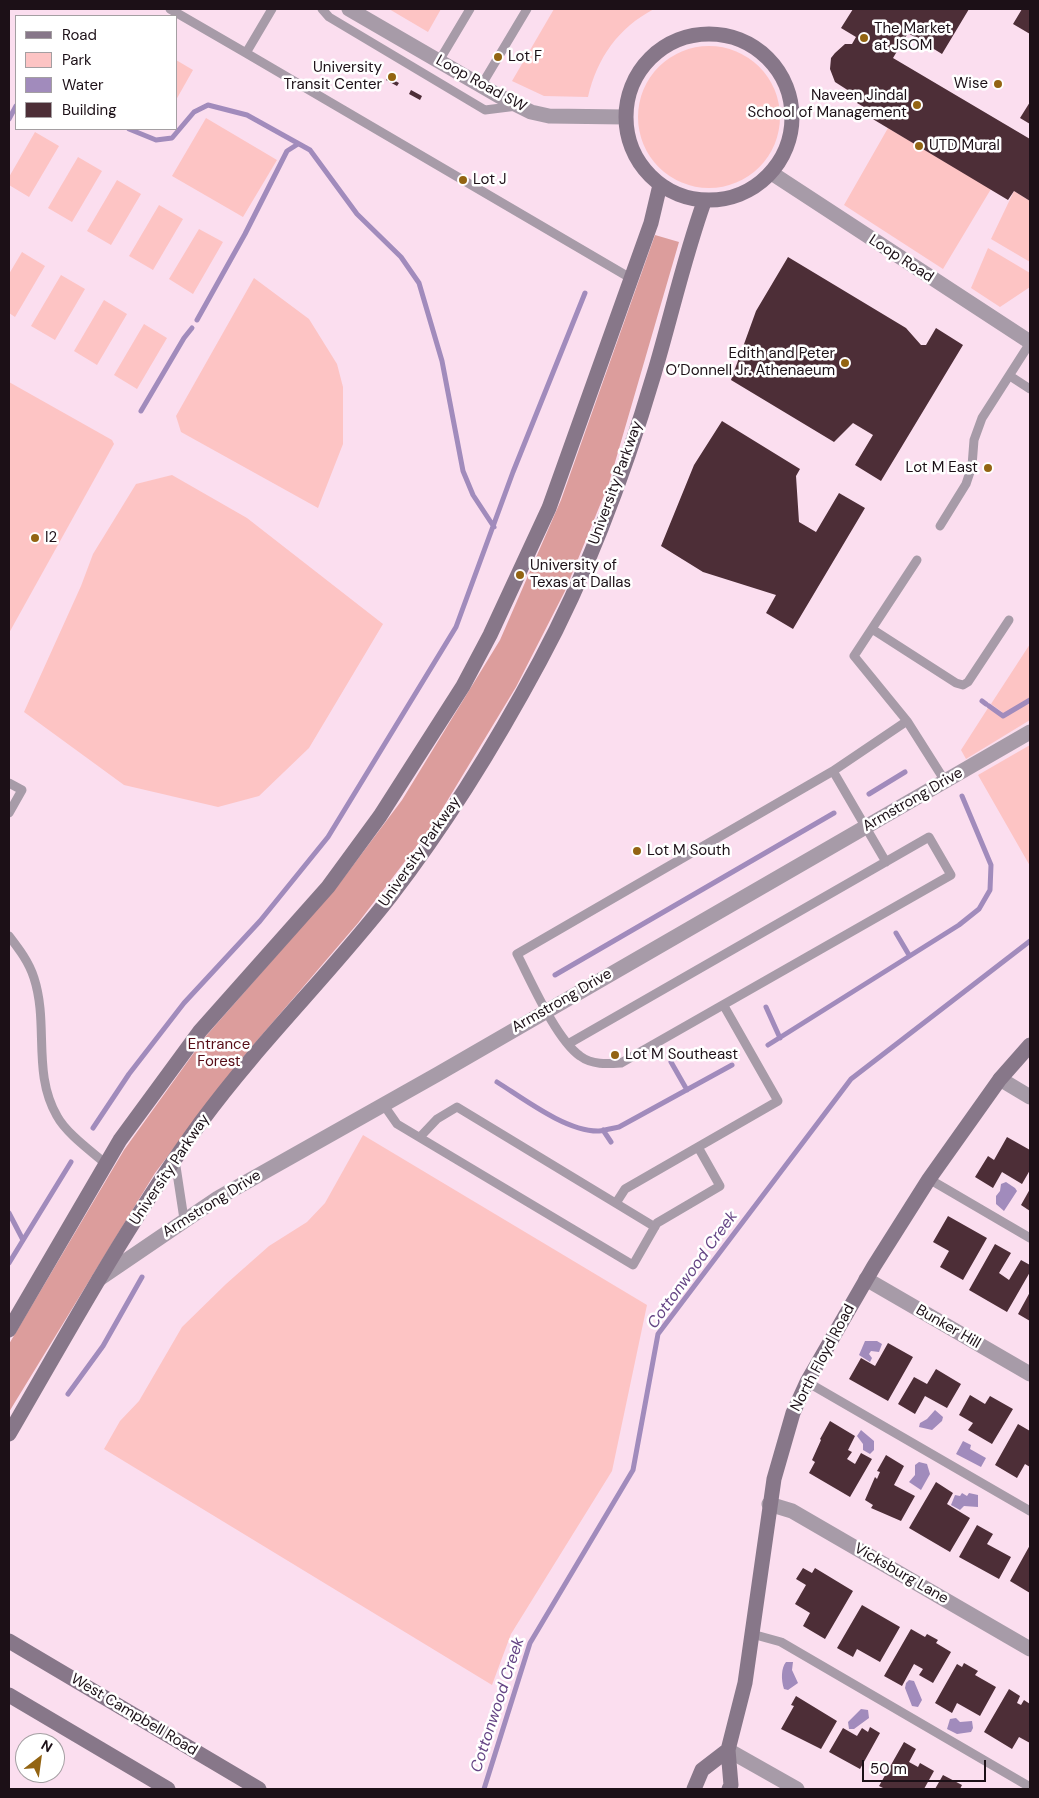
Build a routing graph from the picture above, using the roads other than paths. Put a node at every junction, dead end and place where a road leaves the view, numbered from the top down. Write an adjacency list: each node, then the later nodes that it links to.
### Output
1 (170, 9): 7 (lane)
2 (272, 9): 7 (lane)
3 (322, 9): 10 (lane)
4 (349, 9): 8 (street, Loop Road SW)
5 (470, 9): 8 (lane)
6 (527, 9): 9 (lane)
7 (246, 53): 15 (lane)
8 (439, 62): 9 (street, Loop Road SW)
9 (481, 86): 10 (street, Loop Road SW)
10 (517, 106): 11 (street, Loop Road SW)
11 (625, 117): 12 (street); 13 (street)
12 (773, 174): 14 (street); 16 (street, Loop Road)
13 (660, 185): 14 (street); 15 (street)
14 (704, 202): 41 (street, University Parkway)
15 (632, 279): 42 (street)
16 (1030, 343): 17 (lane)
17 (1010, 376): 18 (lane); 19 (lane)
18 (1030, 389)
19 (940, 526)
20 (917, 560): 22 (lane)
21 (1009, 620): 22 (lane)
22 (872, 629): 23 (lane)
23 (907, 721): 25 (lane); 26 (lane)
24 (1030, 732): 26 (street, Armstrong Drive)
25 (833, 771): 29 (lane); 33 (lane)
26 (945, 781): 29 (street, Armstrong Drive)
27 (9, 783): 28 (lane)
28 (9, 813)
29 (865, 828): 30 (lane); 33 (street, Armstrong Drive)
30 (886, 862): 32 (lane); 34 (lane)
31 (9, 936): 42 (lane)
32 (724, 1006): 34 (lane); 40 (lane)
33 (547, 1010): 34 (lane); 38 (street, Armstrong Drive)
34 (568, 1044)
35 (1030, 1045): 36 (street, North Floyd Road)
36 (1000, 1079): 37 (street); 43 (street, North Floyd Road)
37 (1030, 1097)
38 (383, 1104): 39 (lane); 45 (street, Armstrong Drive)
39 (420, 1137): 44 (lane); 46 (lane)
40 (698, 1147): 44 (lane); 46 (lane)
41 (174, 1160): 45 (lane); 48 (street, University Parkway)
42 (106, 1164): 50 (street)
43 (929, 1179): 47 (lane); 49 (street, North Floyd Road)
44 (616, 1203): 46 (lane)
45 (184, 1219): 48 (street, Armstrong Drive)
46 (655, 1227)
47 (1030, 1238)
48 (99, 1279): 53 (street, University Parkway)
49 (866, 1279): 51 (street, Bunker Hill); 52 (street, North Floyd Road)
50 (9, 1330)
51 (1030, 1374)
52 (807, 1382): 54 (street, North Floyd Road); 55 (lane)
53 (9, 1434)
54 (769, 1504): 56 (street, North Floyd Road); 58 (street, Vicksburg Lane)
55 (1030, 1511)
56 (752, 1634): 60 (street, North Floyd Road); 61 (lane)
57 (9, 1641): 63 (street, West Campbell Road)
58 (1030, 1649)
59 (9, 1695): 62 (street)
60 (728, 1750): 64 (street); 65 (street, North Floyd Road); 66 (street)
61 (1030, 1788)
62 (168, 1789)
63 (259, 1789)
64 (694, 1789)
65 (729, 1789)
66 (797, 1789)

